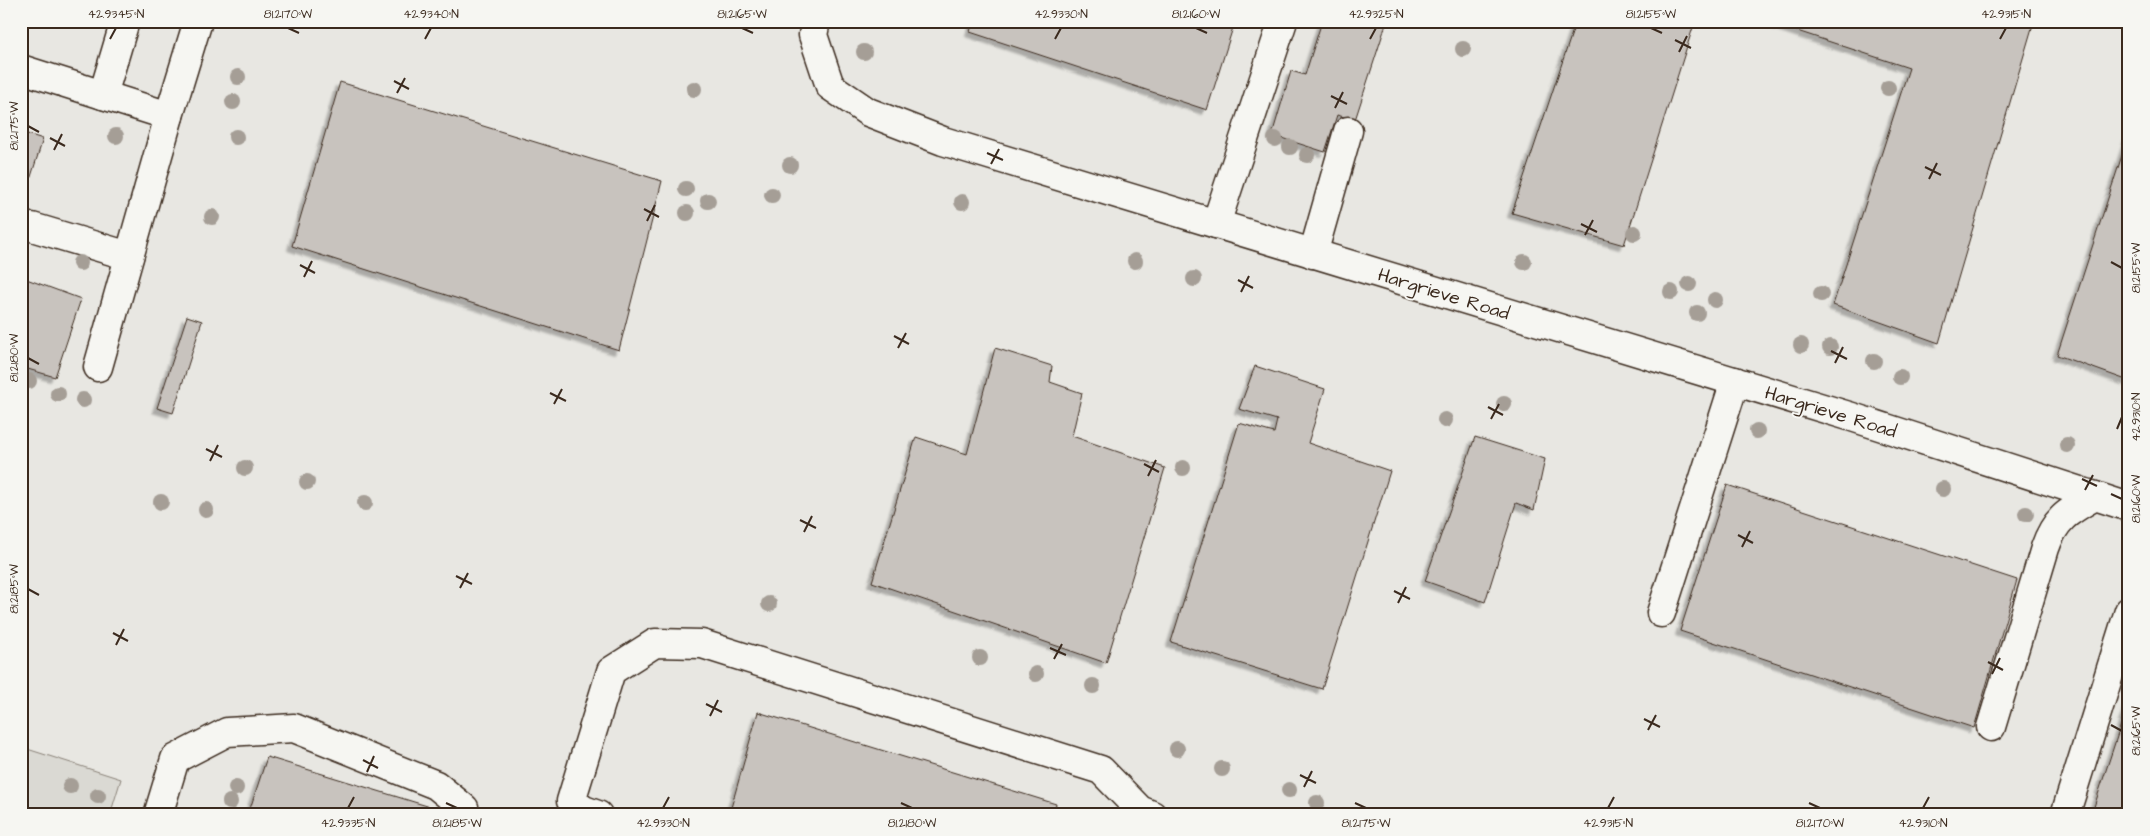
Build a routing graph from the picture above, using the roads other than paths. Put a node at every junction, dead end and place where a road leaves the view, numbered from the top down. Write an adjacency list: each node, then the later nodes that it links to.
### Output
1 (125, 21): 6 (street)
2 (198, 21): 7 (street)
3 (816, 21): 9 (street, Hargrieve Road)
4 (1283, 21): 9 (street)
5 (21, 69): 6 (street)
6 (103, 95): 7 (street)
7 (169, 116): 12 (street)
8 (1348, 131): 11 (street)
9 (1216, 224): 11 (street, Hargrieve Road)
10 (32, 228): 12 (street)
11 (1313, 254): 14 (street, Hargrieve Road)
12 (129, 256): 13 (street)
13 (98, 367)
14 (1735, 381): 15 (street, Hargrieve Road); 18 (street)
15 (2095, 496): 16 (street, Hargrieve Road); 19 (street)
16 (2129, 507)
17 (2129, 611): 25 (street)
18 (1661, 613)
19 (1991, 727)
20 (568, 808): 23 (street); 24 (street)
21 (158, 815): 22 (street)
22 (462, 815)
23 (598, 815)
24 (1152, 815)
25 (2065, 815)

